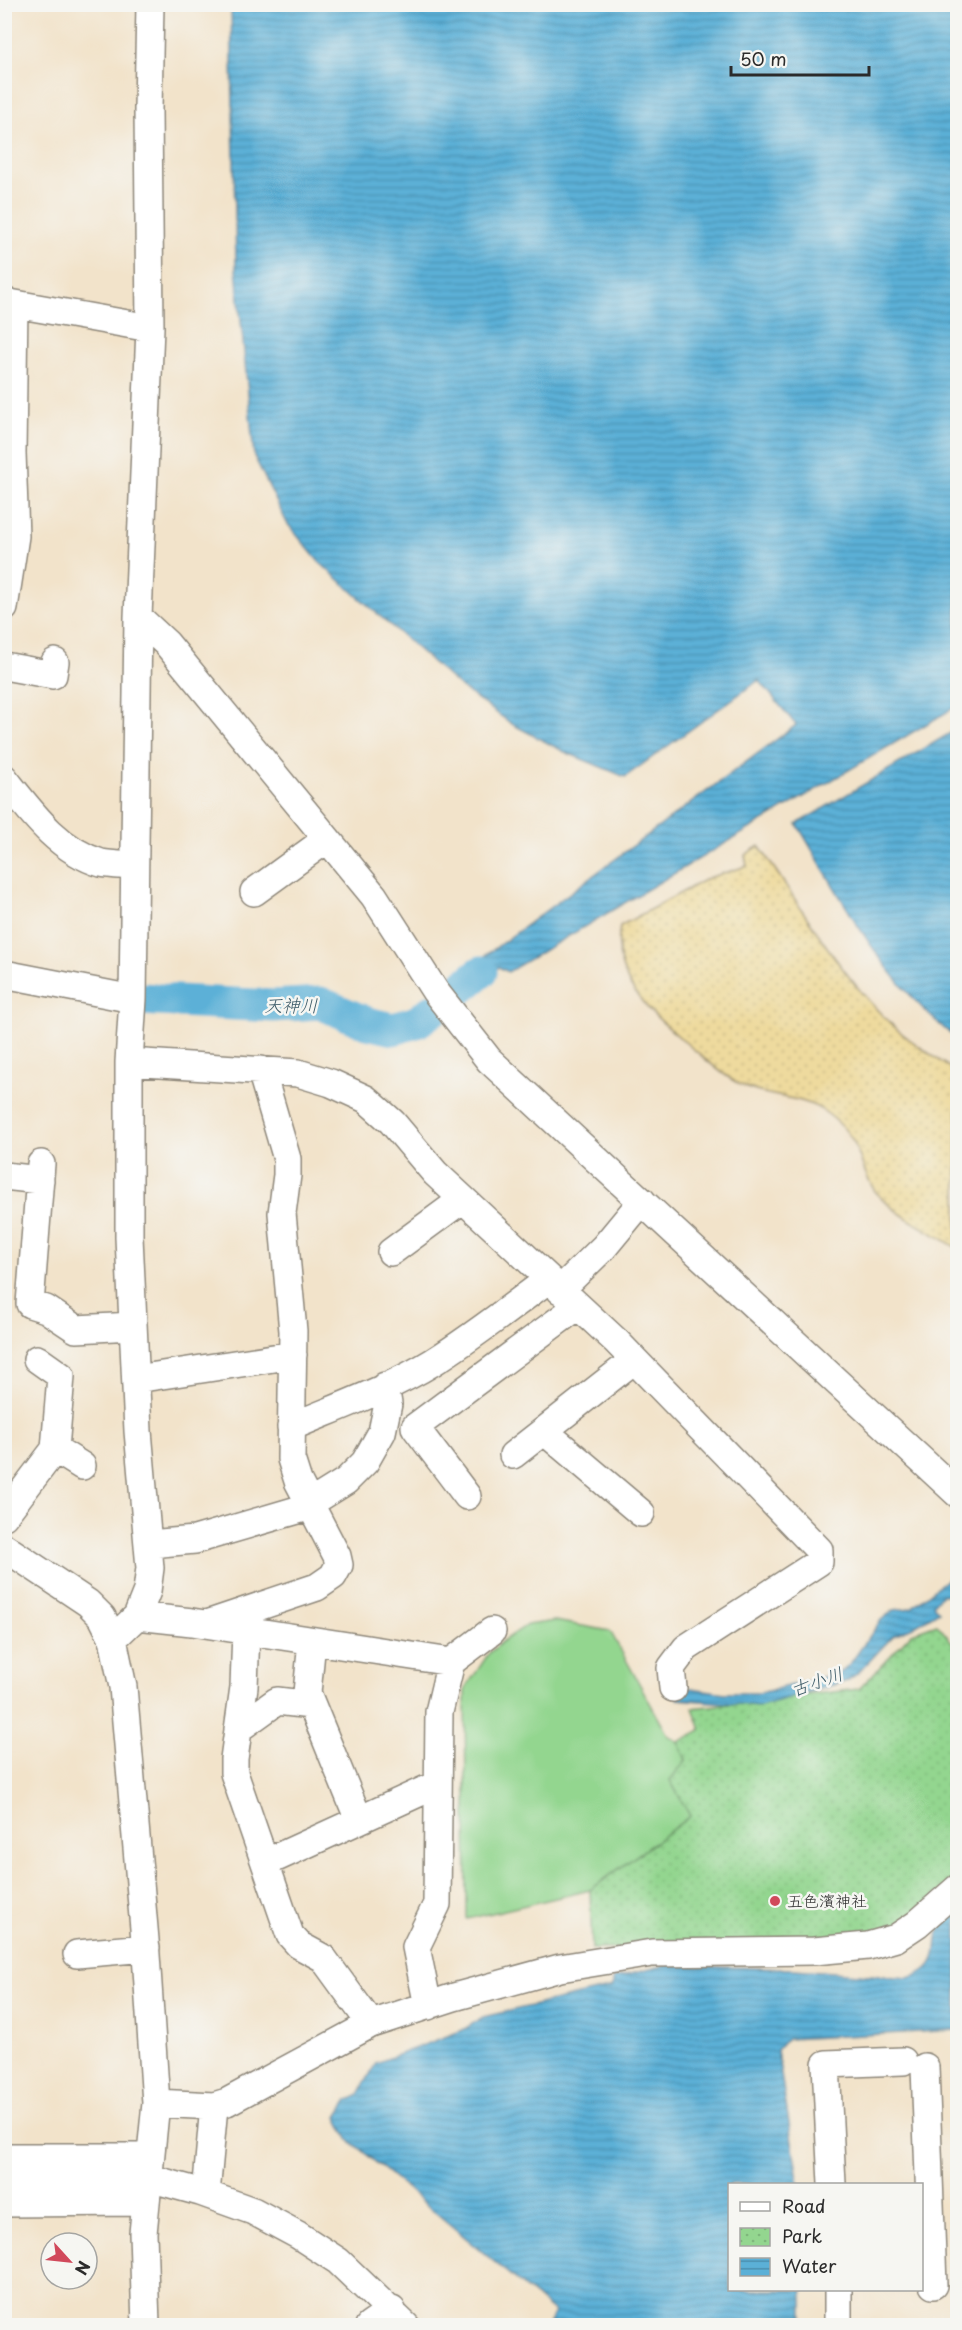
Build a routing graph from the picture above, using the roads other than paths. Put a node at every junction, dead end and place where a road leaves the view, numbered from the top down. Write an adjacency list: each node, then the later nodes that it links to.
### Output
1 (150, 4): 3 (street)
2 (9, 303): 3 (street); 4 (street)
3 (150, 328): 5 (street)
4 (4, 608)
5 (138, 617): 9 (street); 10 (street)
6 (55, 662): 7 (street)
7 (4, 666)
8 (4, 778): 10 (street)
9 (327, 839): 11 (street); 18 (street)
10 (134, 866): 13 (street)
11 (254, 892)
12 (4, 974): 13 (street)
13 (133, 999): 14 (street)
14 (129, 1062): 15 (street); 21 (street)
15 (261, 1070): 17 (street); 22 (street)
16 (4, 1176): 21 (street)
17 (463, 1199): 19 (street); 20 (street)
18 (642, 1201): 20 (street); 32 (street)
19 (391, 1252)
20 (562, 1291): 24 (street); 26 (street); 33 (street)
21 (133, 1326): 25 (street)
22 (293, 1355): 25 (street); 27 (street)
23 (37, 1359): 29 (street)
24 (634, 1360): 28 (street); 46 (street)
25 (136, 1379): 37 (street)
26 (385, 1386): 27 (street); 34 (street)
27 (291, 1427): 34 (street)
28 (544, 1431): 30 (street); 35 (street)
29 (55, 1449): 31 (street); 36 (street)
30 (513, 1455)
31 (82, 1466)
32 (957, 1494)
33 (467, 1496)
34 (310, 1505): 37 (street); 40 (street)
35 (641, 1513)
36 (4, 1516)
37 (149, 1544): 39 (street)
38 (4, 1547): 43 (street)
39 (137, 1616): 40 (street); 43 (street)
40 (207, 1624): 41 (street)
41 (246, 1630): 44 (street); 48 (street)
42 (492, 1631): 45 (street)
43 (113, 1639): 53 (street)
44 (312, 1641): 45 (street); 47 (street)
45 (451, 1662): 49 (street)
46 (673, 1688)
47 (311, 1705): 48 (street); 50 (street)
48 (238, 1729): 51 (street)
49 (438, 1784): 50 (street); 55 (street)
50 (359, 1820): 51 (street)
51 (265, 1863): 56 (street)
52 (957, 1888): 55 (street)
53 (146, 1948): 54 (street); 57 (street)
54 (77, 1954)
55 (428, 2006): 56 (street)
56 (371, 2024): 58 (street)
57 (156, 2103): 58 (street); 61 (street)
58 (214, 2106): 63 (street)
59 (4, 2157): 61 (street)
60 (4, 2179): 61 (street)
61 (148, 2179): 63 (street); 64 (street); 68 (street)
62 (832, 2183): 65 (street)
63 (206, 2194): 67 (street)
64 (4, 2203)
65 (937, 2285)
66 (838, 2291): 70 (street)
67 (399, 2318): 69 (street)
68 (146, 2325)
69 (369, 2325)
70 (838, 2325)

